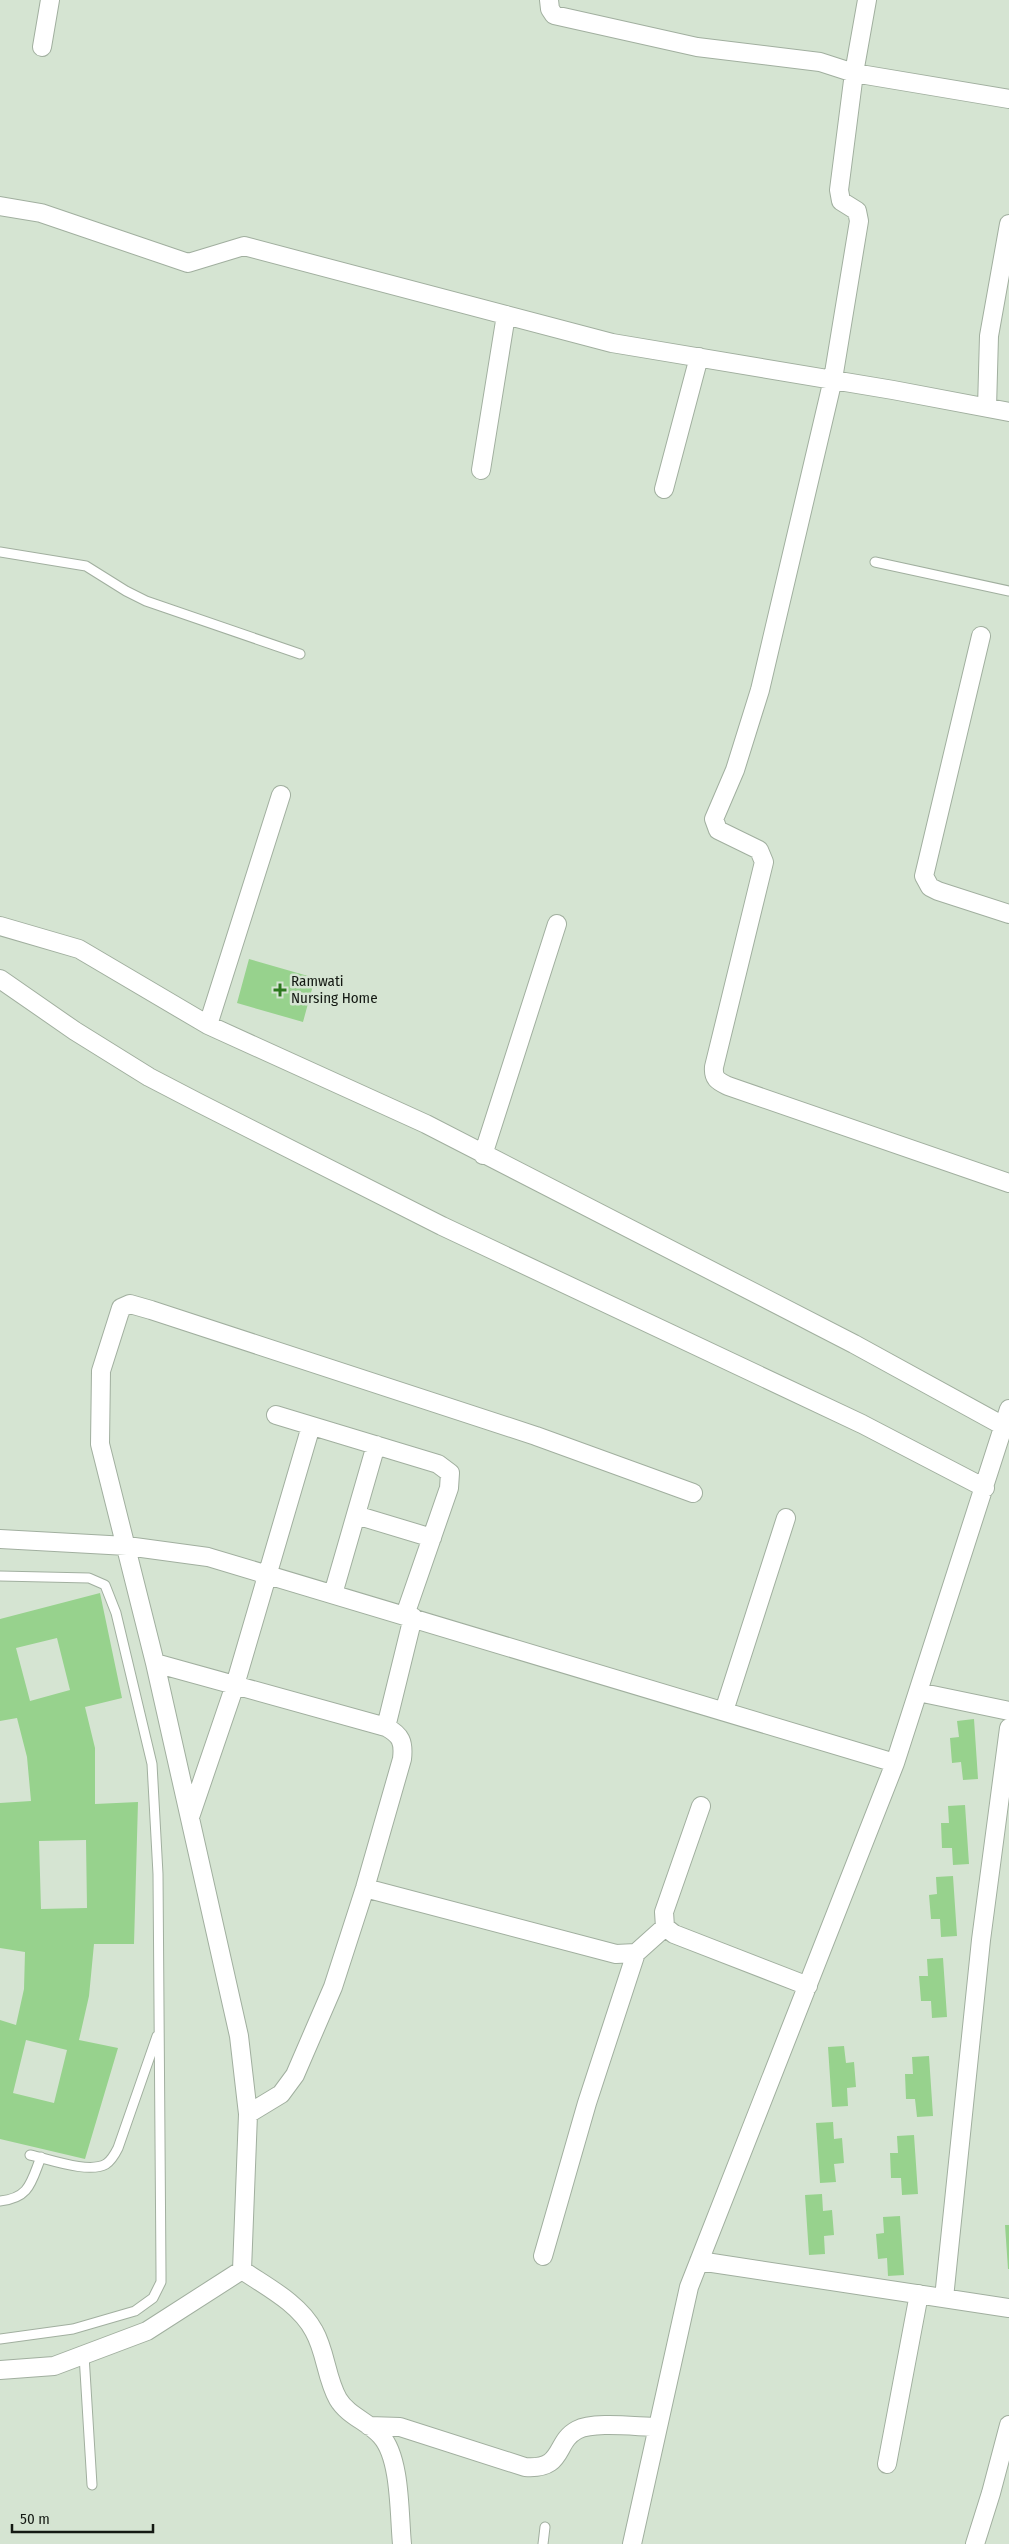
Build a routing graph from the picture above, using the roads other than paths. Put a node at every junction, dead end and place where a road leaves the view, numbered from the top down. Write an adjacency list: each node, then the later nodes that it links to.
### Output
1 (50, 0): 4 (street)
2 (550, 0): 5 (street)
3 (867, 0): 5 (street)
4 (42, 47)
5 (854, 73): 6 (street); 11 (street)
6 (1009, 99)
7 (0, 206): 9 (street)
8 (1009, 224): 12 (street)
9 (506, 315): 10 (street); 14 (street)
10 (700, 357): 11 (street); 15 (street)
11 (833, 380): 12 (street); 28 (street)
12 (987, 408): 13 (street)
13 (1009, 412)
14 (481, 470)
15 (664, 489)
16 (0, 552): 20 (lane)
17 (875, 562): 18 (lane)
18 (1009, 591)
19 (980, 636): 22 (street)
20 (300, 654)
21 (281, 795): 26 (street)
22 (1009, 914)
23 (557, 924): 27 (street)
24 (0, 926): 26 (street)
25 (0, 979): 34 (street)
26 (208, 1025): 27 (street)
27 (483, 1155): 32 (street)
28 (1009, 1183)
29 (1009, 1409): 32 (street)
30 (276, 1415): 31 (street)
31 (311, 1426): 33 (street); 41 (street)
32 (1006, 1428): 34 (street)
33 (376, 1445): 36 (street); 38 (street)
34 (985, 1488): 47 (street)
35 (693, 1493): 40 (street)
36 (356, 1515): 38 (street); 43 (street)
37 (786, 1518): 48 (street)
38 (432, 1538): 44 (street)
39 (0, 1539): 40 (street)
40 (127, 1546): 41 (street); 45 (street)
41 (269, 1574): 43 (street); 46 (street)
42 (0, 1576): 59 (lane)
43 (333, 1594): 44 (street)
44 (409, 1616): 48 (street); 50 (street)
45 (155, 1663): 46 (street); 54 (street)
46 (235, 1686): 50 (street); 54 (street)
47 (918, 1692): 49 (street); 52 (street)
48 (724, 1711): 52 (street)
49 (1009, 1711)
50 (386, 1728): 55 (street)
51 (1009, 1728): 68 (street)
52 (895, 1763): 58 (street)
53 (701, 1806): 56 (street)
54 (190, 1817): 60 (street)
55 (365, 1888): 57 (street); 60 (street)
56 (665, 1927): 57 (street); 58 (street)
57 (636, 1953): 64 (street)
58 (808, 1986): 65 (street)
59 (159, 2029): 62 (lane); 70 (lane)
60 (248, 2114): 66 (street)
61 (30, 2155): 62 (lane)
62 (41, 2158): 63 (lane)
63 (0, 2201)
64 (542, 2256)
65 (699, 2261): 67 (street); 75 (street)
66 (242, 2270): 71 (street); 74 (street)
67 (919, 2294): 68 (street); 76 (street)
68 (944, 2298): 69 (street)
69 (1009, 2308)
70 (0, 2339)
71 (84, 2355): 72 (street); 77 (lane)
72 (0, 2370)
73 (1009, 2425): 82 (street)
74 (370, 2426): 75 (street); 79 (street)
75 (658, 2428): 81 (street)
76 (887, 2464)
77 (92, 2485)
78 (545, 2526): 80 (lane)
79 (402, 2544)
80 (543, 2544)
81 (632, 2544)
82 (975, 2544)

